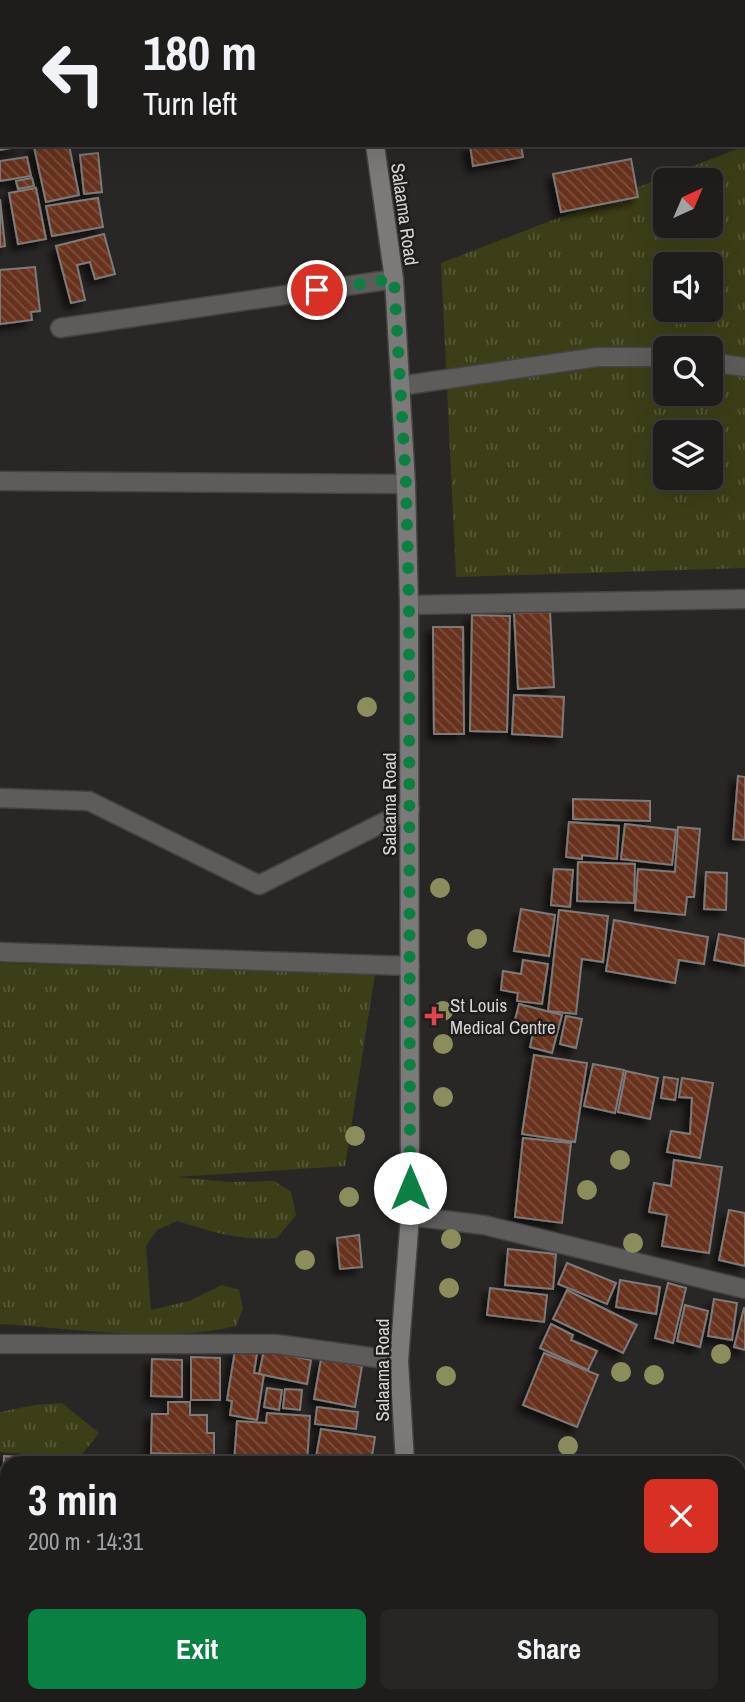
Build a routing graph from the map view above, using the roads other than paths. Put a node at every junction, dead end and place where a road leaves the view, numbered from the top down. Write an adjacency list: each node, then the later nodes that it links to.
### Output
1 (375, 147): 2 (main road, Salaama Road)
2 (394, 279): 3 (street); 7 (main road, Salaama Road)
3 (60, 328)
4 (653, 357): 7 (street)
5 (723, 364): 6 (street)
6 (745, 367)
7 (400, 386): 9 (main road, Salaama Road)
8 (0, 481): 9 (street)
9 (406, 484): 11 (main road, Salaama Road)
10 (745, 600): 11 (street)
11 (409, 604): 13 (main road, Salaama Road)
12 (0, 798): 13 (street)
13 (410, 808): 15 (main road, Salaama Road)
14 (0, 952): 15 (street)
15 (410, 966): 16 (main road, Salaama Road)
16 (410, 1216): 17 (street); 19 (main road, Salaama Road)
17 (745, 1289)
18 (0, 1344): 19 (street)
19 (399, 1361): 20 (main road, Salaama Road)
20 (405, 1456)

